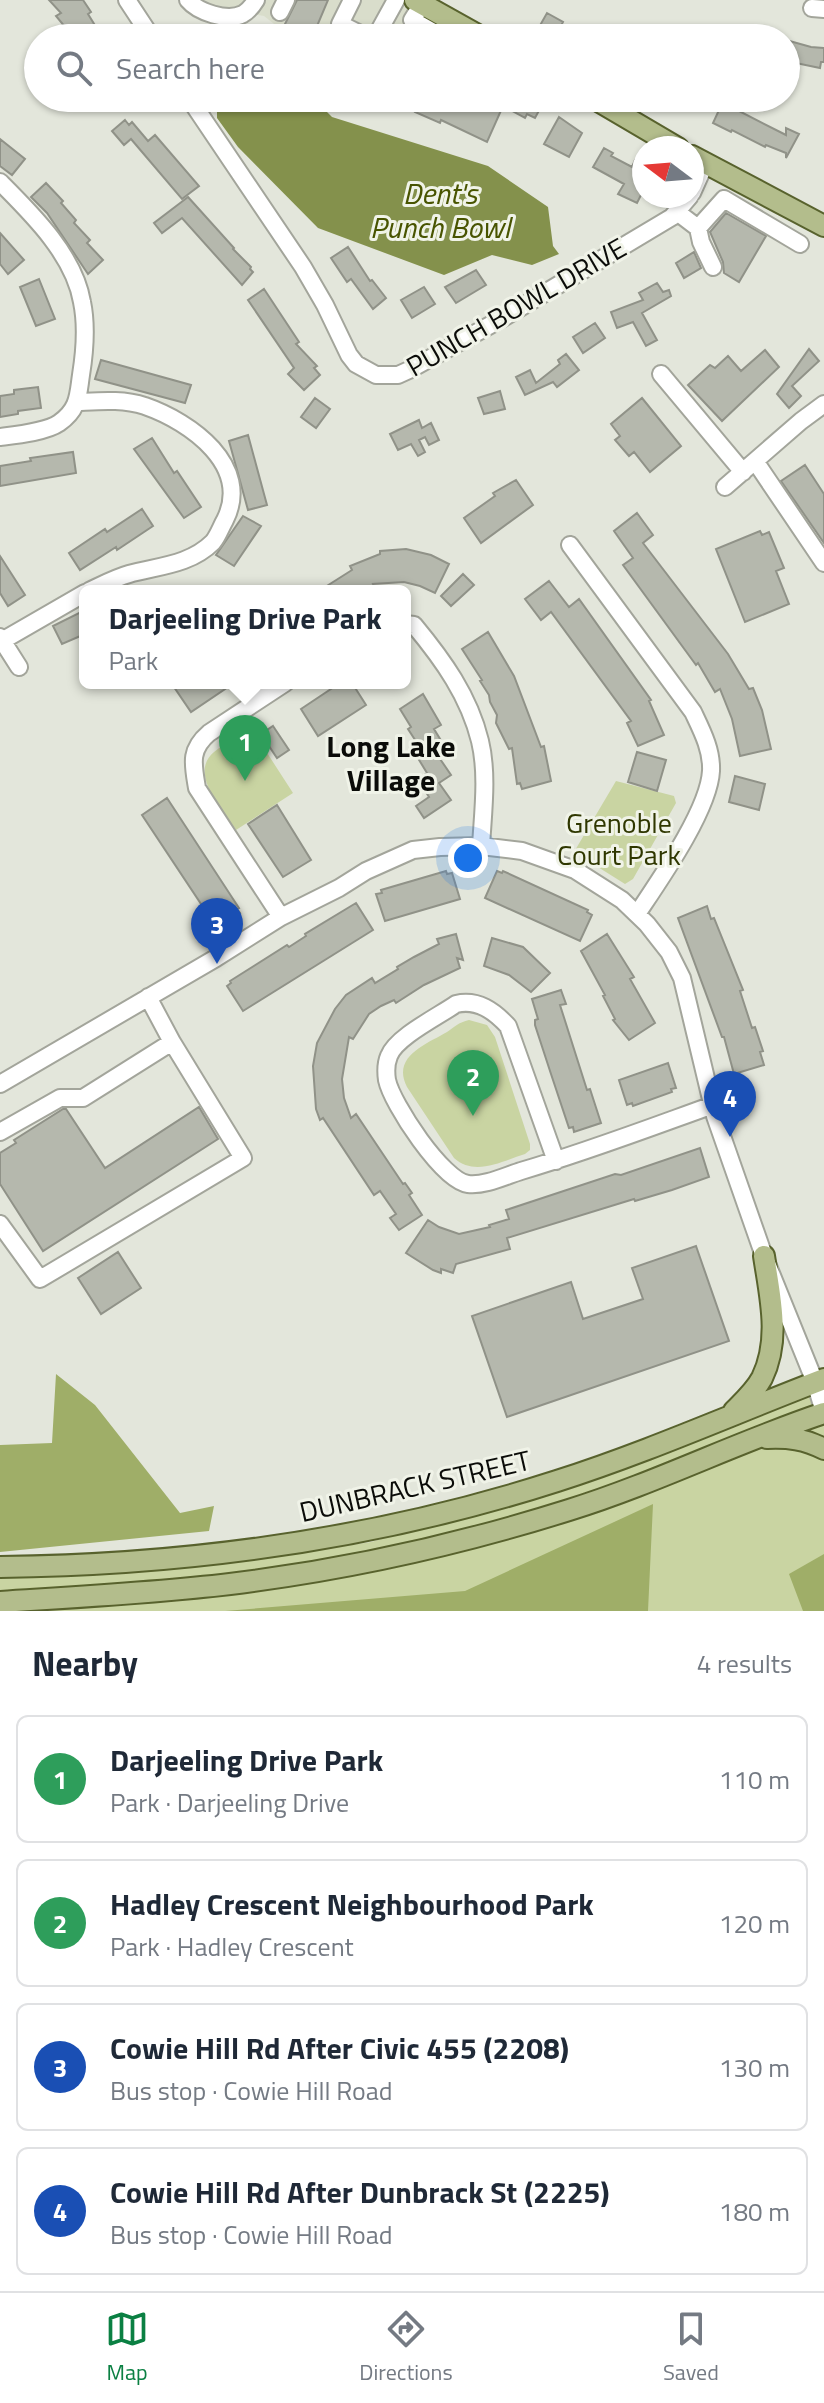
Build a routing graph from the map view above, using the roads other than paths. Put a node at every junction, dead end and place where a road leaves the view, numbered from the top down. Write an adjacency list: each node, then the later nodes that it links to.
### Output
1 (127, 0): 6 (street)
2 (188, 0): 3 (street)
3 (256, 0)
4 (352, 0): 7 (street)
5 (396, 0): 8 (street)
6 (143, 24)
7 (340, 24)
8 (383, 24)
9 (198, 112): 15 (street, PUNCH BOWL DRIVE)
10 (617, 112): 11 (main road)
11 (658, 136)
12 (704, 163): 16 (main road)
13 (0, 182): 21 (street)
14 (680, 208): 15 (street, PUNCH BOWL DRIVE)
15 (677, 212): 17 (street)
16 (824, 226)
17 (698, 228): 18 (street); 19 (street)
18 (800, 244)
19 (713, 267)
20 (661, 374): 24 (street)
21 (78, 402): 23 (street); 28 (street)
22 (824, 406): 24 (street)
23 (0, 437)
24 (749, 466): 25 (street); 27 (street)
25 (725, 487)
26 (570, 545): 36 (street)
27 (824, 563)
28 (103, 585)
29 (79, 596): 31 (street)
30 (411, 625): 34 (street)
31 (1, 640): 32 (street)
32 (19, 667)
33 (276, 689): 35 (street)
34 (481, 846): 35 (street); 36 (street)
35 (279, 913): 37 (street)
36 (637, 914): 40 (street)
37 (148, 997): 38 (street); 39 (street)
38 (172, 1042): 41 (street); 43 (street)
39 (0, 1084)
40 (713, 1105): 42 (street); 44 (street)
41 (0, 1132)
42 (556, 1161): 42 (street)
43 (0, 1224)
44 (764, 1256): 45 (street); 47 (main road)
45 (819, 1380): 46 (street); 47 (main road, DUNBRACK STREET)
46 (824, 1412): 48 (main road)
47 (729, 1417): 50 (main road, DUNBRACK STREET)
48 (755, 1438): 49 (main road); 51 (main road)
49 (824, 1449)
50 (0, 1567)
51 (0, 1602)

